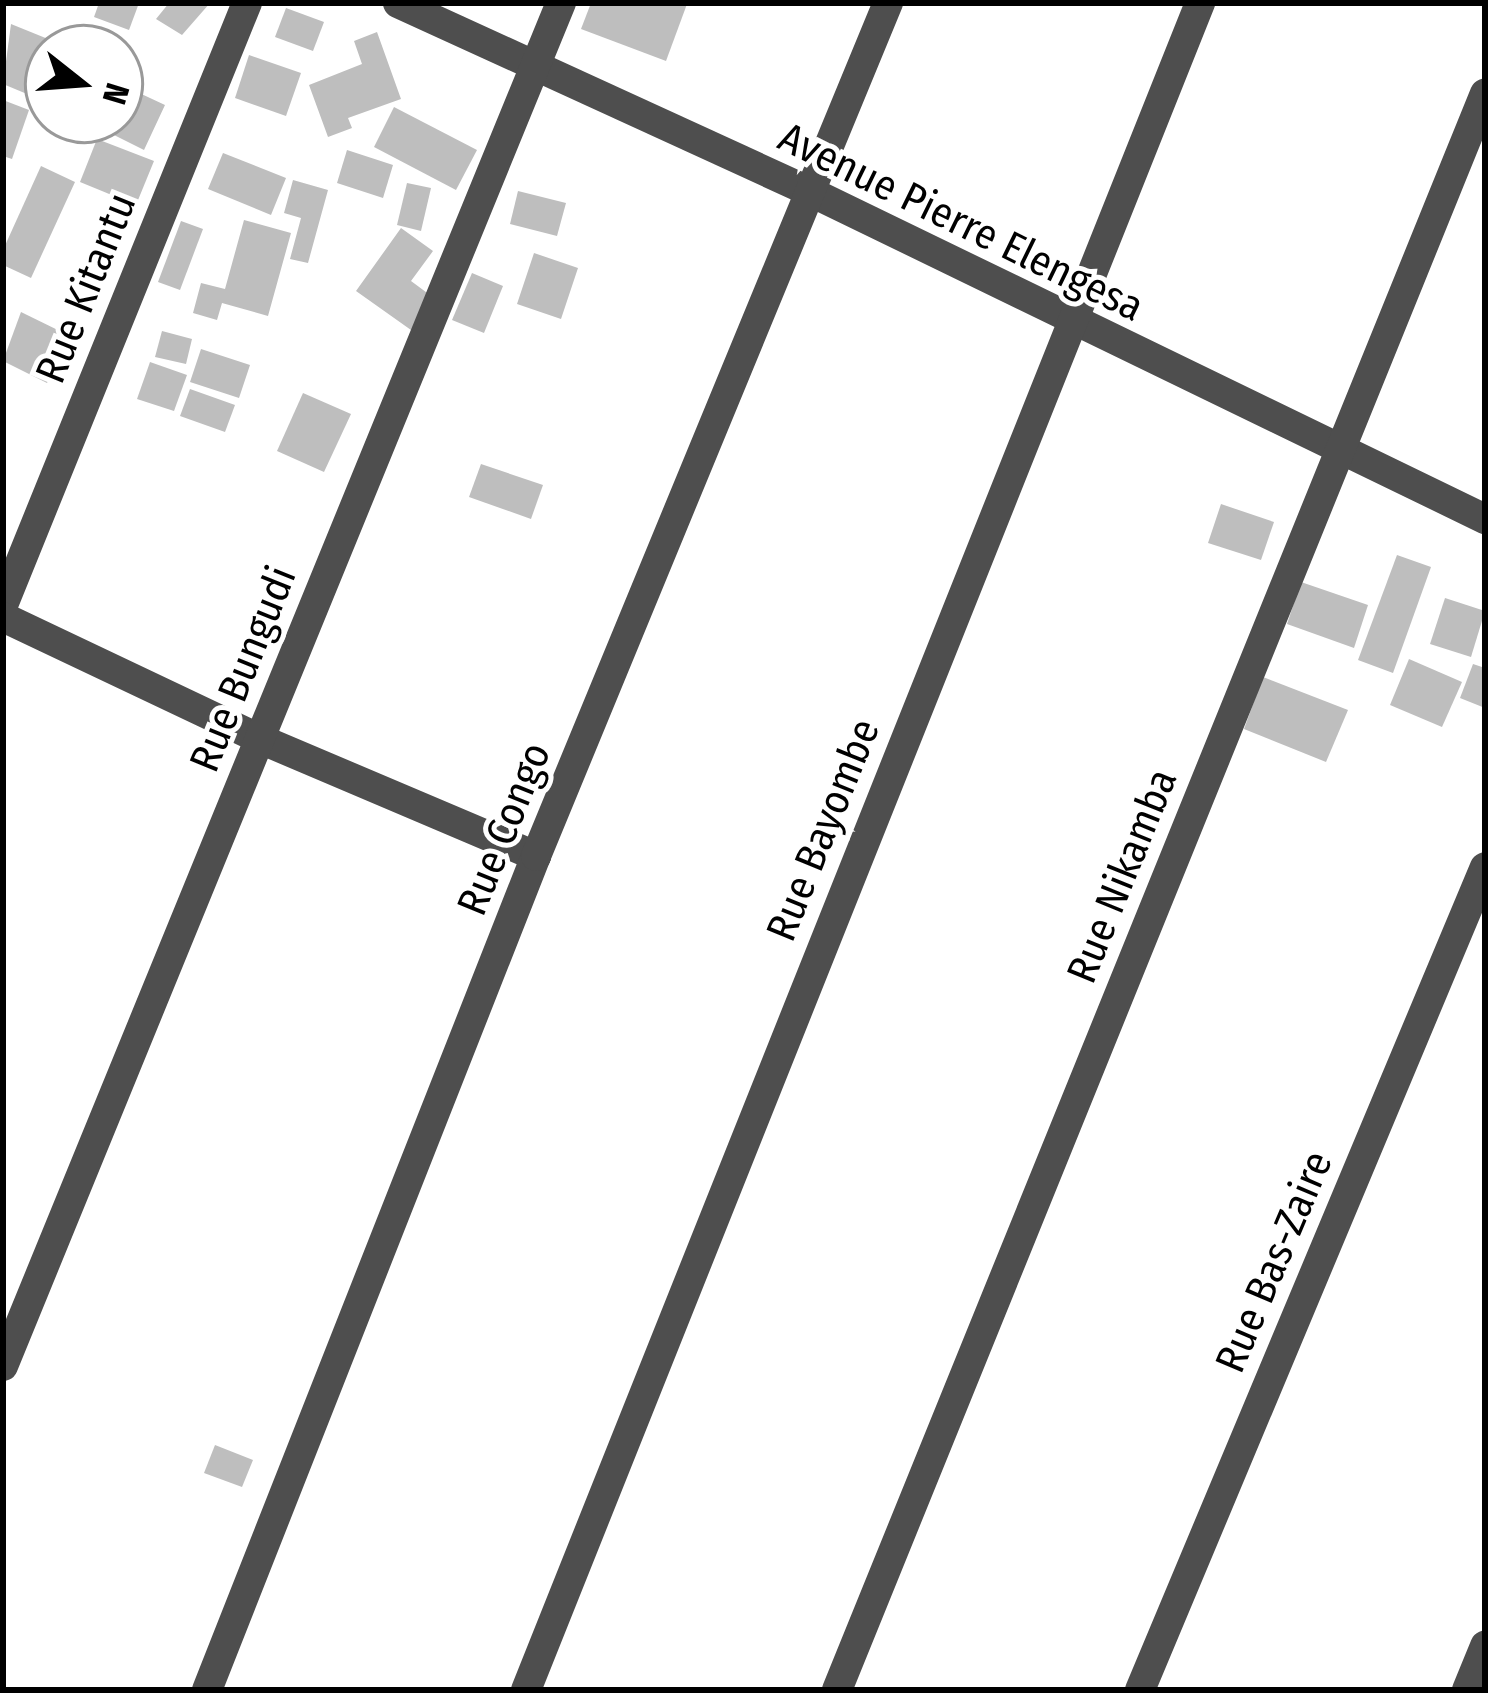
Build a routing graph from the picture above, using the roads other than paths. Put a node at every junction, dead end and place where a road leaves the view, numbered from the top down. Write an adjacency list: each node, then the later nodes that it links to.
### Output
1 (247, 3): 12 (street, Rue Kitantu)
2 (398, 3): 6 (street, Avenue Pierre Elengesa)
3 (561, 3): 6 (street, Rue Bungudi)
4 (888, 3): 8 (street, Rue Congo)
5 (1200, 3): 9 (street, Rue Bayombe)
6 (534, 67): 8 (street, Avenue Pierre Elengesa); 14 (street, Rue Bungudi)
7 (1485, 93): 10 (street, Rue Nikamba)
8 (815, 194): 9 (street, Avenue Pierre Elengesa); 15 (street, Rue Congo)
9 (1070, 323): 10 (street, Avenue Pierre Elengesa); 20 (street, Rue Bayombe)
10 (1339, 452): 11 (street, Avenue Pierre Elengesa); 21 (street, Rue Nikamba)
11 (1485, 519)
12 (3, 605)
13 (3, 617): 14 (street)
14 (260, 739): 15 (street); 17 (street, Rue Bungudi)
15 (536, 856): 19 (street, Rue Congo)
16 (1485, 867): 22 (street, Rue Bas-Zaire)
17 (3, 1366)
18 (1485, 1646): 23 (street)
19 (207, 1690)
20 (526, 1690)
21 (837, 1690)
22 (1140, 1690)
23 (1467, 1690)

